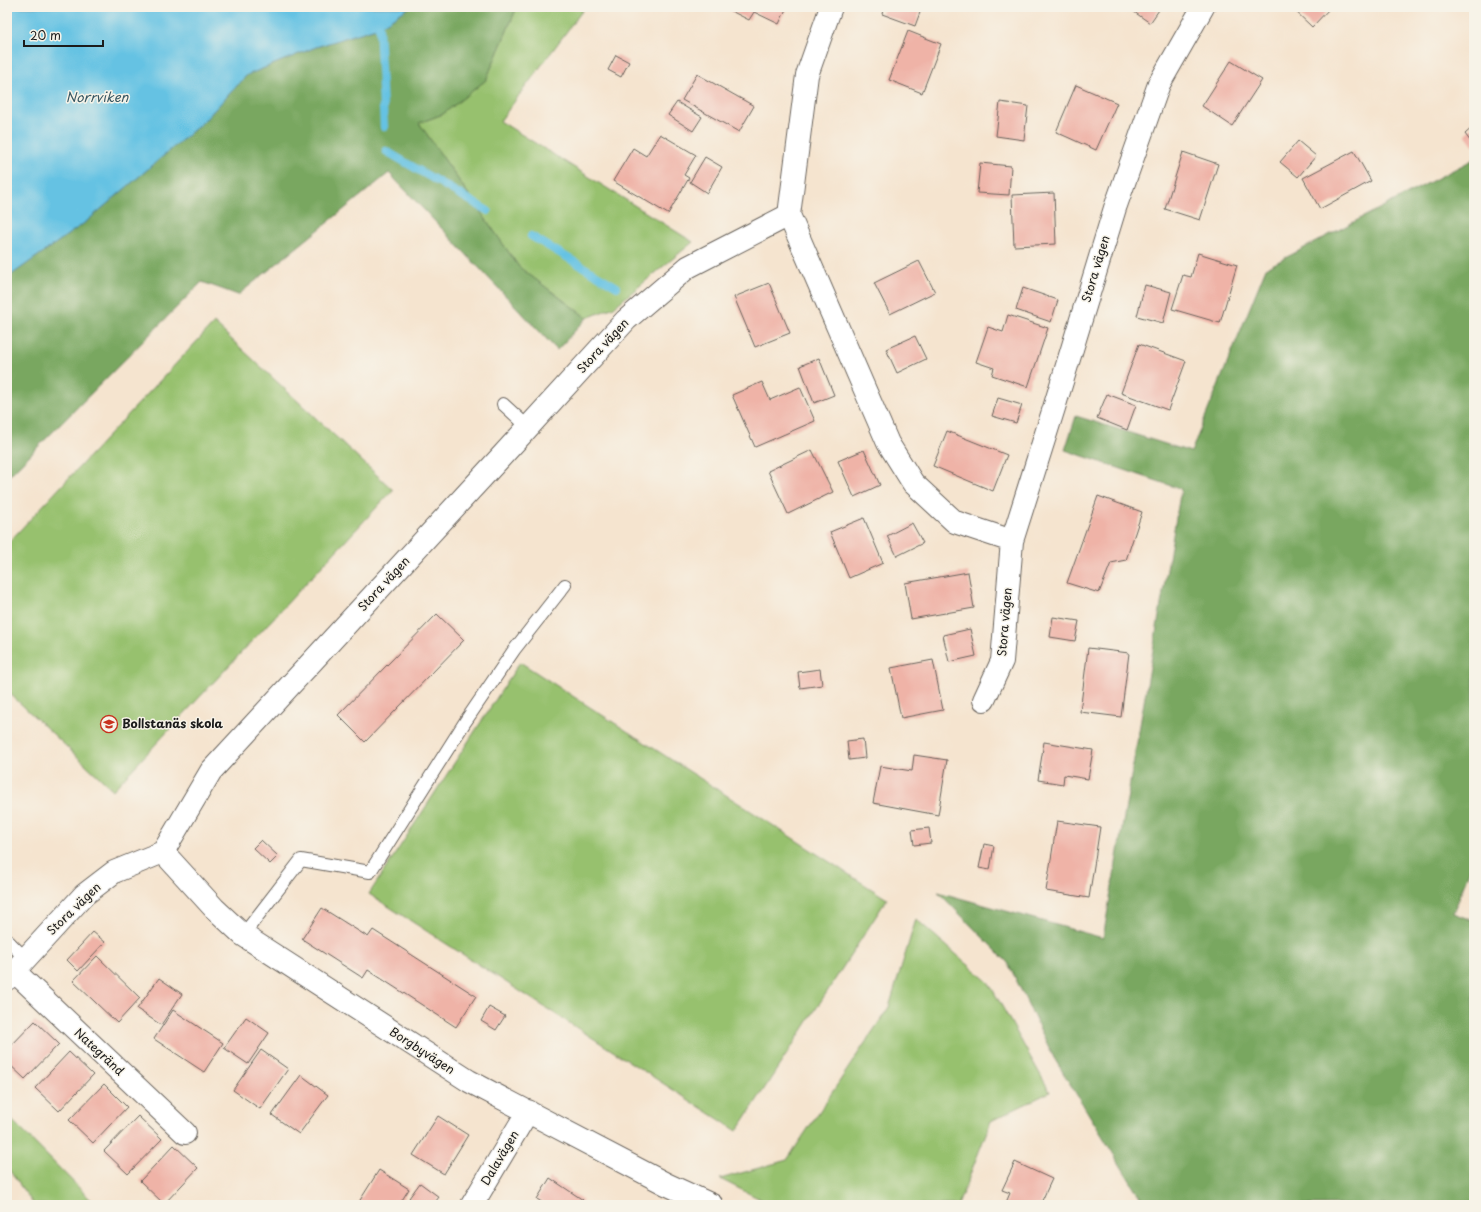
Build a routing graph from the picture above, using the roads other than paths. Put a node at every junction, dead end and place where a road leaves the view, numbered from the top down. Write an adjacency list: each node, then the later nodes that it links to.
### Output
1 (831, 7): 3 (street)
2 (1203, 7): 6 (street, Stora vägen)
3 (789, 215): 5 (street, Stora vägen); 6 (street)
4 (503, 404): 5 (lane)
5 (528, 427): 9 (street, Stora vägen)
6 (1012, 541): 8 (street, Stora vägen)
7 (565, 585): 10 (lane)
8 (984, 700)
9 (163, 852): 10 (street, Borgbyvägen); 12 (street, Stora vägen)
10 (243, 935): 13 (street, Borgbyvägen)
11 (7, 940): 12 (lane)
12 (15, 969): 14 (street, Nategränd)
13 (528, 1111): 15 (street, Dalavägen); 16 (street, Borgbyvägen)
14 (185, 1133)
15 (472, 1205)
16 (712, 1205)

